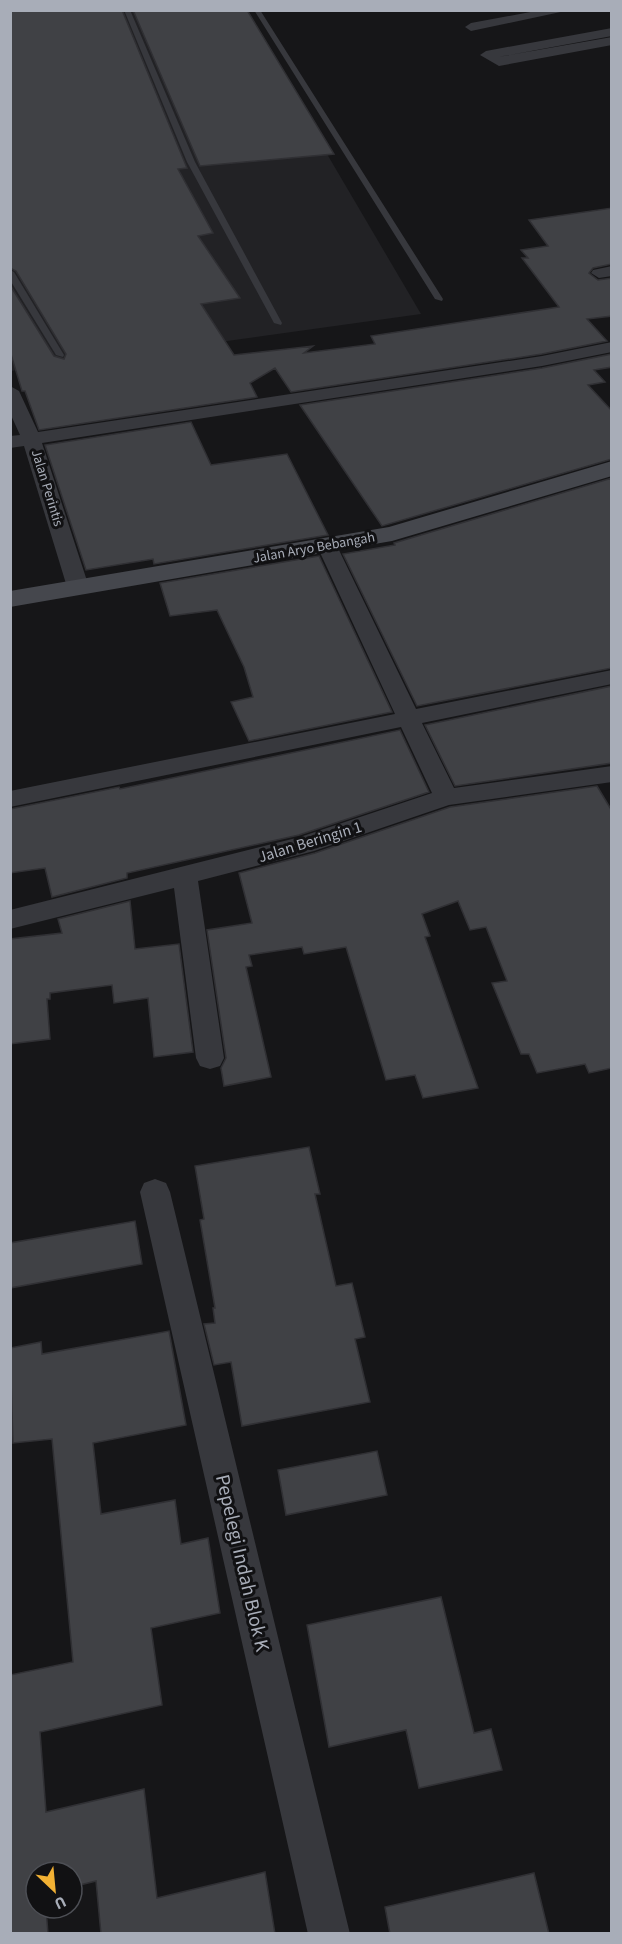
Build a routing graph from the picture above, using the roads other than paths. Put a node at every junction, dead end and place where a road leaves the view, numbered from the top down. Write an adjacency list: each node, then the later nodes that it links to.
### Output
1 (127, 10): 9 (lane)
2 (257, 10): 8 (lane)
3 (564, 10): 4 (street)
4 (471, 27)
5 (612, 32): 6 (street)
6 (612, 41)
7 (10, 272): 11 (lane)
8 (439, 299)
9 (278, 323)
10 (612, 348): 13 (street)
11 (60, 355)
12 (10, 391): 13 (street, Jalan Perintis)
13 (31, 438): 14 (street); 17 (street, Jalan Perintis)
14 (10, 442)
15 (612, 468): 16 (street, Jalan Aryo Bebangah)
16 (327, 546): 17 (street, Jalan Aryo Bebangah); 20 (street)
17 (78, 587): 18 (street, Jalan Aryo Bebangah)
18 (10, 599)
19 (612, 677): 20 (street)
20 (407, 718): 22 (street); 23 (street)
21 (612, 774): 22 (street, Jalan Beringin 1)
22 (446, 797): 24 (street, Jalan Beringin 1)
23 (10, 799)
24 (185, 877): 25 (street, Jalan Beringin 1); 26 (street)
25 (10, 920)
26 (210, 1058)
27 (154, 1192): 28 (street, Pepelegi Indah Blok K)
28 (328, 1934)

